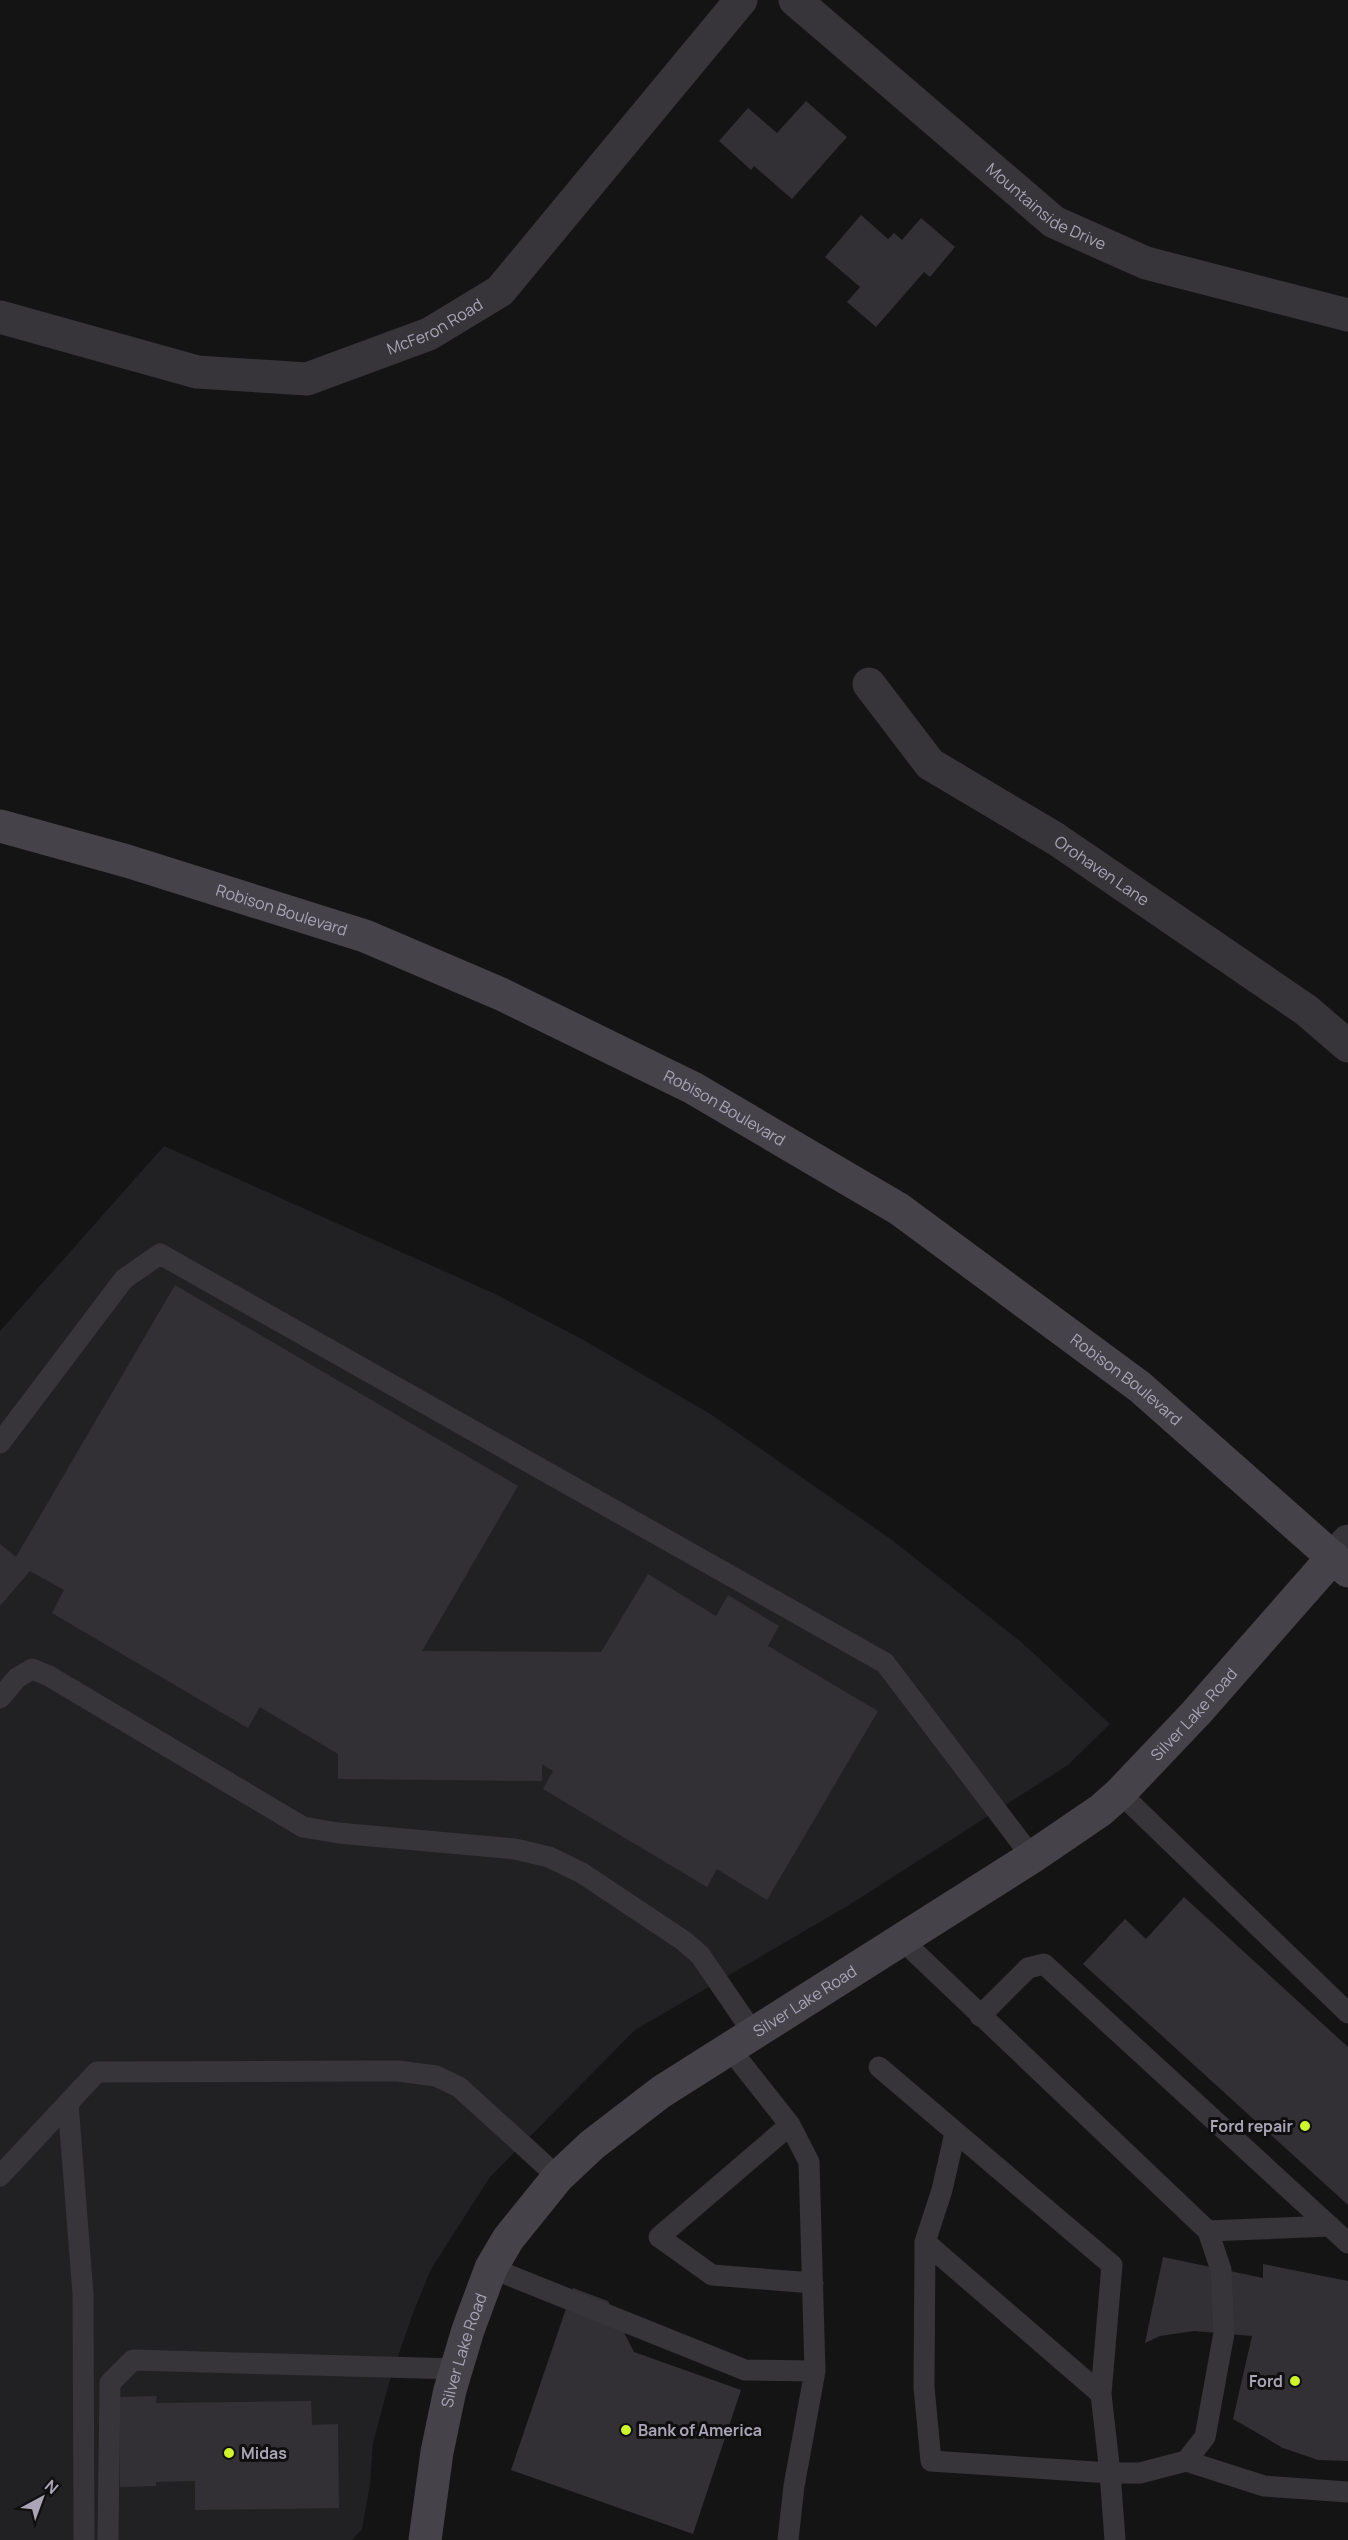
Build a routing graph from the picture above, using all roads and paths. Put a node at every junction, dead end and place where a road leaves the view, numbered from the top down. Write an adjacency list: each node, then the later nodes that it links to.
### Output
1 (741, 0): 4 (street, McFeron Road)
2 (795, 0): 3 (street, Mountainside Drive)
3 (1348, 315)
4 (0, 317)
5 (869, 684): 7 (street, Orohaven Lane)
6 (0, 826): 9 (street, Robison Boulevard)
7 (1348, 1046)
8 (0, 1443): 12 (lane)
9 (1343, 1556): 11 (street, Silver Lake Road)
10 (0, 1698): 16 (lane)
11 (1120, 1793): 12 (street, Silver Lake Road); 14 (lane)
12 (1032, 1857): 13 (street, Silver Lake Road)
13 (902, 1940): 15 (lane); 16 (street, Silver Lake Road)
14 (1348, 2013)
15 (980, 2016): 23 (lane); 24 (lane)
16 (742, 2042): 19 (lane); 22 (street, Silver Lake Road)
17 (879, 2067): 20 (lane)
18 (68, 2103): 21 (lane); 22 (lane); 35 (lane)
19 (790, 2126): 28 (lane); 28 (lane)
20 (955, 2133): 25 (lane); 31 (lane)
21 (0, 2176)
22 (558, 2176): 27 (street, Silver Lake Road)
23 (1330, 2226): 24 (lane); 26 (lane)
24 (1208, 2231): 32 (lane)
25 (925, 2242): 31 (lane); 33 (lane)
26 (1348, 2243)
27 (492, 2268): 29 (street, Silver Lake Road); 30 (lane)
28 (813, 2283): 30 (lane)
29 (456, 2368): 36 (lane); 37 (street, Silver Lake Road)
30 (815, 2371): 38 (lane)
31 (1101, 2394): 33 (lane)
32 (1186, 2461): 33 (lane); 34 (lane)
33 (1110, 2473): 39 (lane)
34 (1348, 2492)
35 (84, 2540)
36 (108, 2540)
37 (424, 2540)
38 (788, 2540)
39 (1114, 2540)

